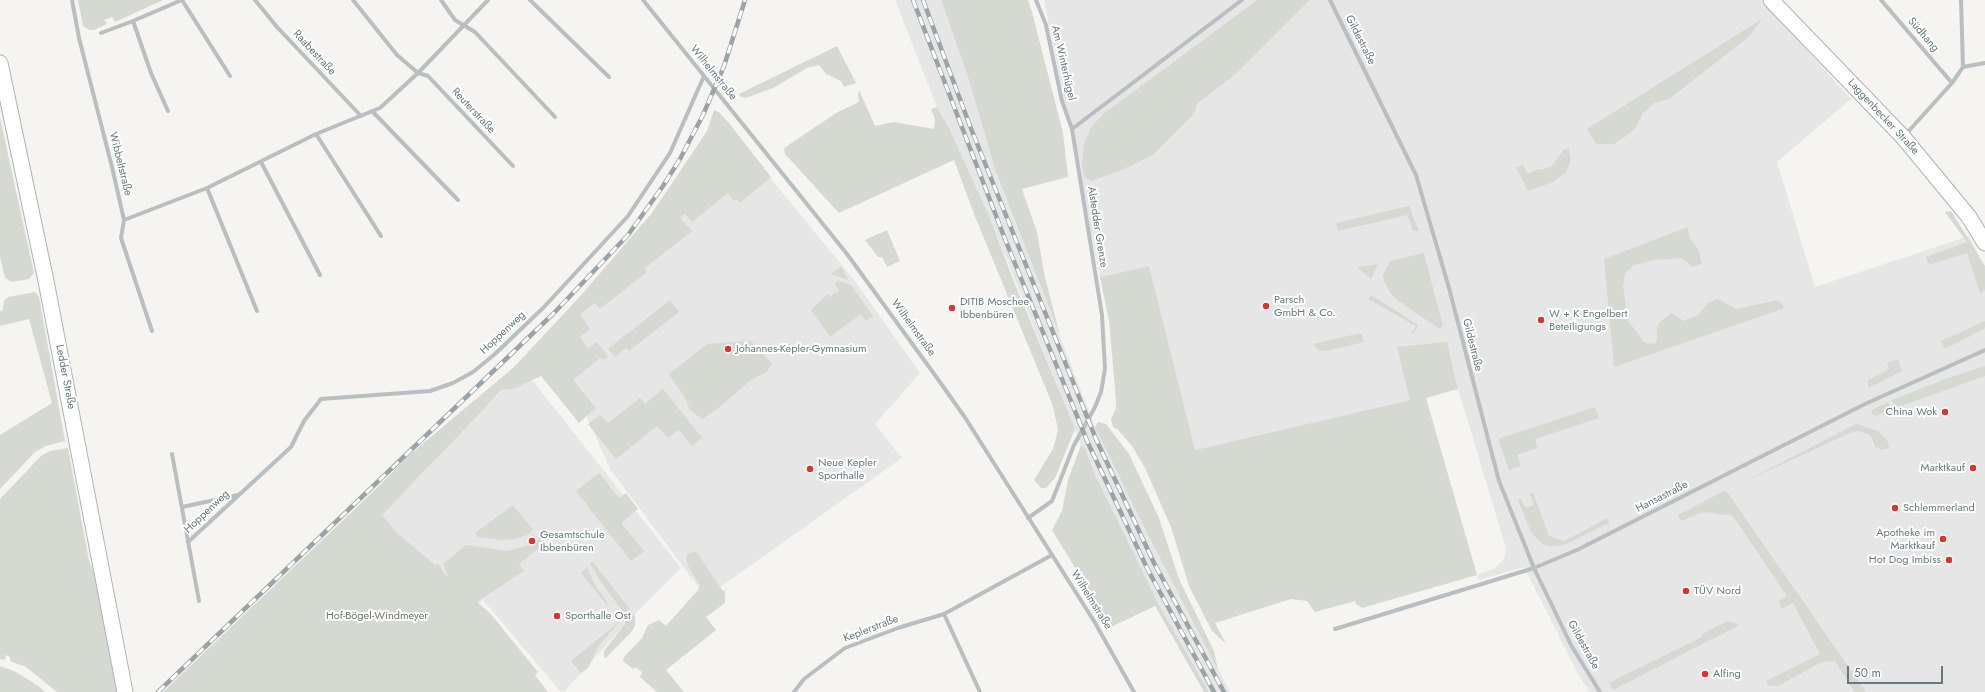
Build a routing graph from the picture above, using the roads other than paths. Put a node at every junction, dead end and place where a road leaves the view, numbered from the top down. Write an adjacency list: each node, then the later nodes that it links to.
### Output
1 (72, 0): 37 (street, Wibbeltstraße)
2 (182, 0): 15 (street); 22 (street)
3 (255, 0): 28 (street, Raabestraße)
4 (353, 0): 21 (street, Reuterstraße)
5 (441, 0): 16 (street)
6 (488, 0): 16 (street)
7 (530, 0): 24 (street)
8 (643, 0): 23 (street, Wilhelmstraße)
9 (1036, 0): 30 (street, Am Winterhügel)
10 (1242, 0): 30 (street)
11 (1330, 0): 50 (street, Gildestraße)
12 (1771, 0): 32 (main road, Laggenbecker Straße)
13 (1881, 0): 25 (street, Südhang)
14 (1961, 0): 20 (street)
15 (133, 21): 17 (street); 26 (street)
16 (464, 26): 21 (street); 29 (street)
17 (101, 33)
18 (0, 63): 54 (main road, Ledder Straße)
19 (1985, 63): 20 (street)
20 (1963, 67): 25 (street)
21 (418, 73): 27 (street); 34 (street, Reuterstraße)
22 (230, 76)
23 (704, 76): 45 (street, Hoppenweg); 47 (street, Wilhelmstraße)
24 (608, 77)
25 (1952, 82): 32 (street)
26 (168, 111)
27 (372, 111): 28 (street); 36 (street)
28 (361, 116): 31 (street)
29 (555, 117)
30 (1072, 129): 47 (street, Alstedder Grenze)
31 (316, 134): 33 (street); 38 (street)
32 (1903, 137): 39 (main road, Laggenbecker Straße)
33 (261, 162): 35 (street); 40 (street)
34 (513, 166)
35 (207, 188): 37 (street); 41 (street)
36 (458, 200)
37 (124, 220): 42 (street, Wibbeltstraße)
38 (380, 236)
39 (1985, 243)
40 (320, 275)
41 (257, 311)
42 (152, 331)
43 (1985, 350): 50 (street, Hansastraße)
44 (172, 454): 46 (street, Hoppenweg)
45 (239, 495): 46 (street, Hoppenweg); 48 (street, Hoppenweg)
46 (182, 507): 48 (street, Hoppenweg)
47 (1028, 518): 49 (street, Wilhelmstraße)
48 (188, 542): 51 (street, Hoppenweg)
49 (1052, 555): 52 (street, Keplerstraße); 57 (street, Wilhelmstraße)
50 (1534, 568): 53 (street, Hansastraße); 58 (street, Gildestraße)
51 (199, 601)
52 (944, 614): 55 (street, Keplerstraße); 56 (street)
53 (1334, 629)
54 (125, 692)
55 (794, 692)
56 (980, 692)
57 (1134, 692)
58 (1600, 692)

